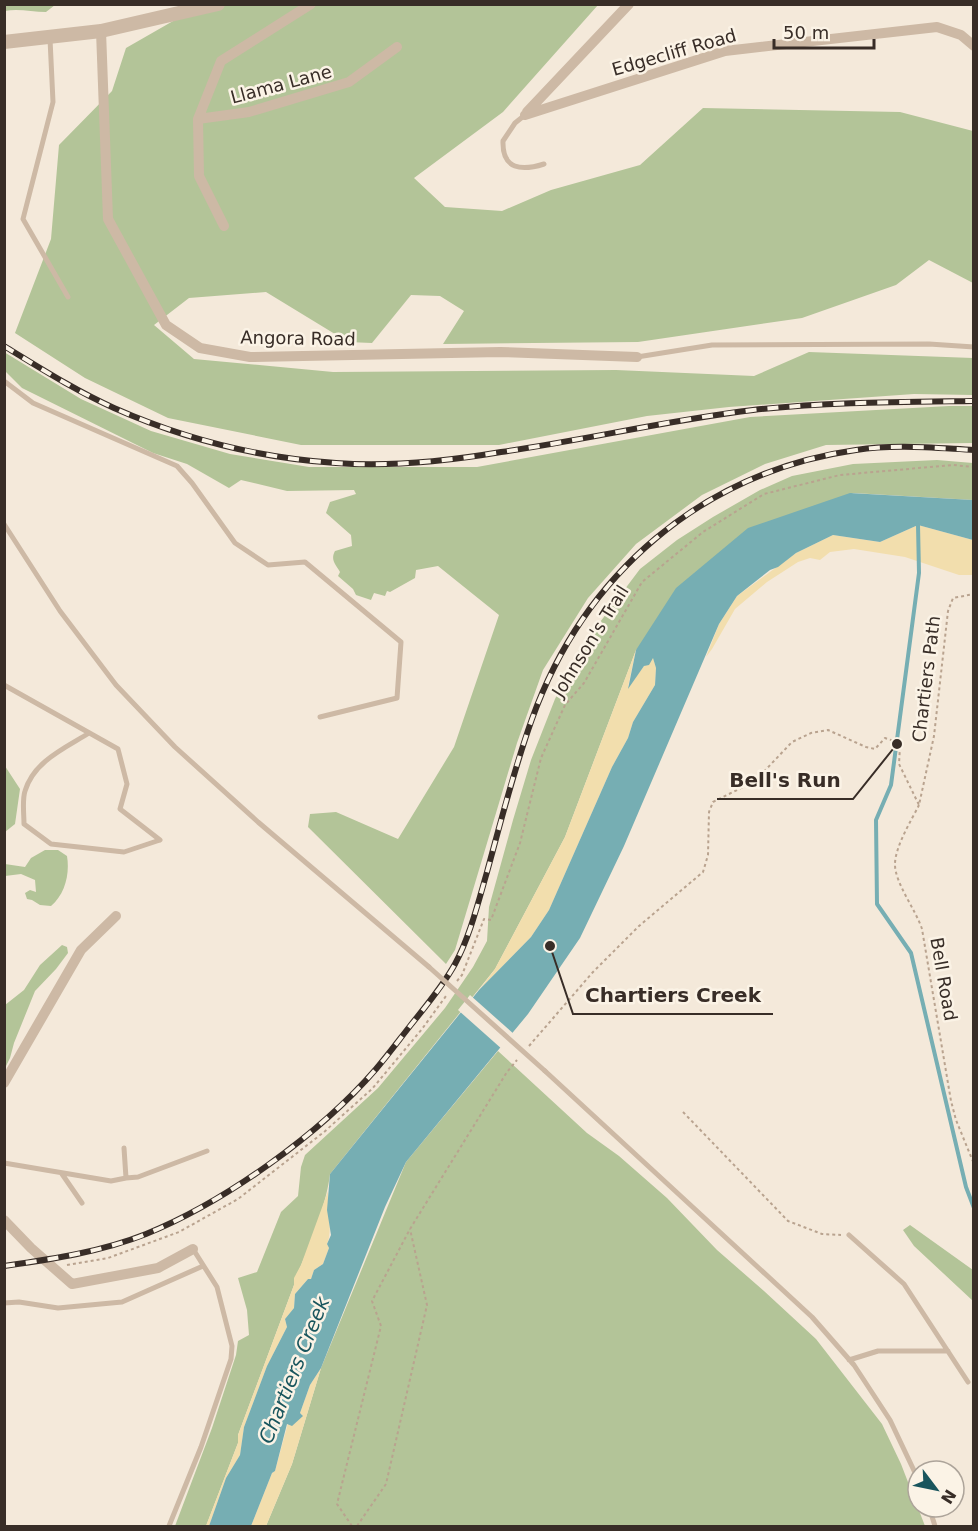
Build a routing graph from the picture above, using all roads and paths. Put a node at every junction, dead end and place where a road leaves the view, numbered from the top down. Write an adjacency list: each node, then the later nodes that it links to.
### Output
1 (218, 4): 4 (street)
2 (311, 4): 10 (street, Llama Lane)
3 (629, 4): 9 (street)
4 (101, 32): 5 (street); 15 (street, Angora Road)
5 (50, 37): 6 (street); 13 (lane)
6 (4, 42)
7 (974, 46): 9 (street, Edgecliff Road)
8 (397, 47): 10 (street, Llama Lane)
9 (525, 115): 11 (lane)
10 (198, 119): 12 (street, Llama Lane)
11 (544, 164)
12 (224, 226)
13 (68, 297)
14 (974, 347): 15 (lane)
15 (637, 357)
16 (4, 381): 21 (lane)
17 (974, 467): 25 (path, Johnson's Trail)
18 (4, 524): 46 (lane, bridge)
19 (974, 594): 23 (path, Chartiers Path)
20 (4, 685): 22 (lane)
21 (320, 717)
22 (89, 733): 22 (lane)
23 (919, 805): 27 (path); 34 (path, Bell Road)
24 (116, 916): 29 (street)
25 (455, 984)
26 (448, 993): 43 (path)
27 (528, 1047)
28 (521, 1056): 39 (path)
29 (4, 1083)
30 (684, 1112): 40 (path)
31 (124, 1148): 36 (lane)
32 (207, 1151): 36 (lane)
33 (4, 1163): 35 (lane)
34 (974, 1164)
35 (62, 1174): 36 (lane); 37 (lane)
36 (126, 1178)
37 (82, 1203)
38 (4, 1220): 43 (street)
39 (410, 1229): 50 (path); 51 (path)
40 (849, 1235): 45 (lane)
41 (192, 1249): 42 (lane); 43 (street)
42 (204, 1266): 44 (lane); 49 (lane)
43 (54, 1268)
44 (4, 1303)
45 (948, 1351): 46 (lane); 47 (lane)
46 (849, 1360): 48 (lane)
47 (968, 1382)
48 (909, 1459)
49 (169, 1527)
50 (352, 1527)
51 (357, 1527)

